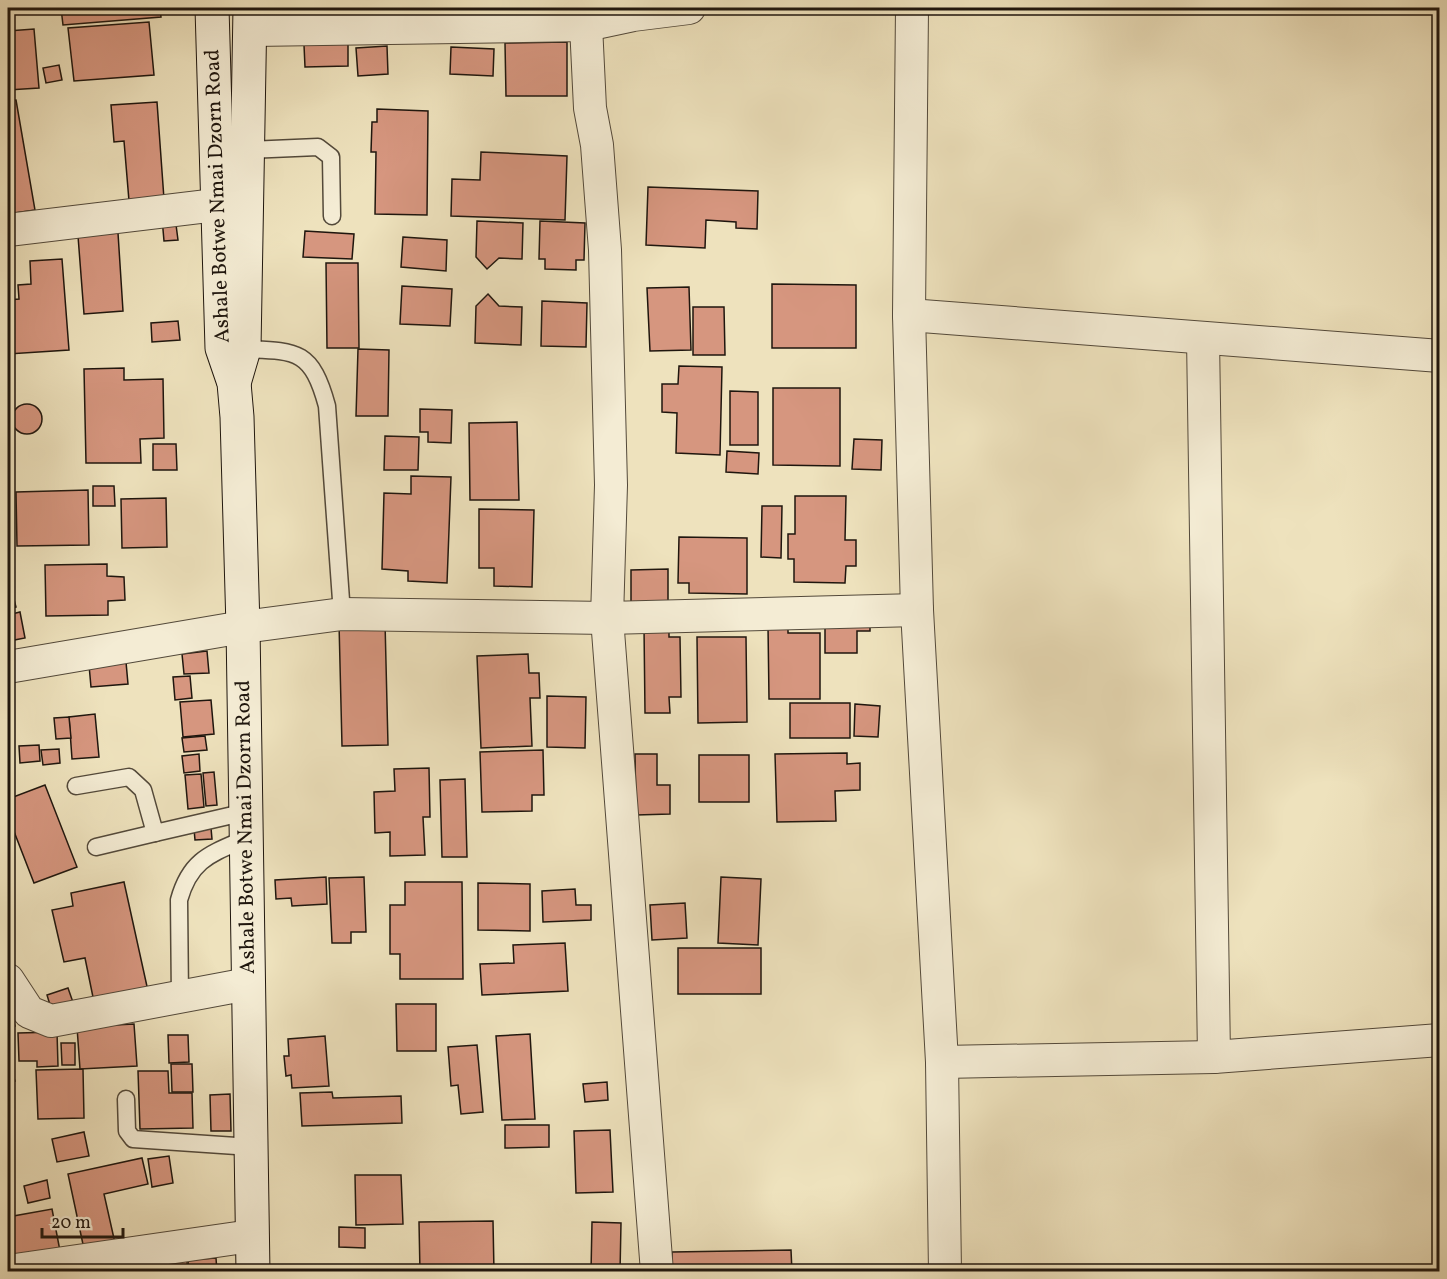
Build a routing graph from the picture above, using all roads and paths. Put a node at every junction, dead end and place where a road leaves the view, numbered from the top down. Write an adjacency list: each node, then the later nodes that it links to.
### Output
1 (212, 8): 8 (main road, Ashale Botwe Nmai Dzorn Road)
2 (689, 8): 4 (street)
3 (912, 8): 11 (street)
4 (633, 11): 6 (street)
5 (250, 19): 6 (street); 7 (main road, Ashale Botwe Nmai Dzorn Road)
6 (586, 25): 17 (street)
7 (248, 150): 9 (lane); 13 (main road, Ashale Botwe Nmai Dzorn Road)
8 (216, 205): 10 (street); 13 (main road, Ashale Botwe Nmai Dzorn Road)
9 (332, 216)
10 (8, 230)
11 (909, 315): 12 (street); 15 (street)
12 (1203, 338): 14 (street); 28 (street)
13 (233, 349): 16 (lane); 18 (main road, Ashale Botwe Nmai Dzorn Road)
14 (1440, 356)
15 (917, 610): 17 (street); 29 (street)
16 (342, 614): 17 (street); 18 (street)
17 (607, 618): 35 (street)
18 (243, 627): 19 (street); 21 (main road, Ashale Botwe Nmai Dzorn Road)
19 (8, 667)
20 (76, 786): 22 (lane)
21 (245, 825): 22 (lane); 25 (main road, Ashale Botwe Nmai Dzorn Road); 26 (lane)
22 (155, 833): 23 (lane)
23 (96, 847)
24 (8, 980): 26 (street)
25 (248, 984): 26 (street); 31 (main road, Ashale Botwe Nmai Dzorn Road)
26 (180, 999)
27 (1440, 1041): 28 (street)
28 (1214, 1057): 29 (street)
29 (942, 1062): 36 (street)
30 (126, 1099): 31 (lane)
31 (251, 1147): 32 (main road, Ashale Botwe Nmai Dzorn Road)
32 (251, 1236): 33 (street); 34 (main road, Ashale Botwe Nmai Dzorn Road)
33 (8, 1271)
34 (253, 1272)
35 (657, 1272)
36 (945, 1272)

